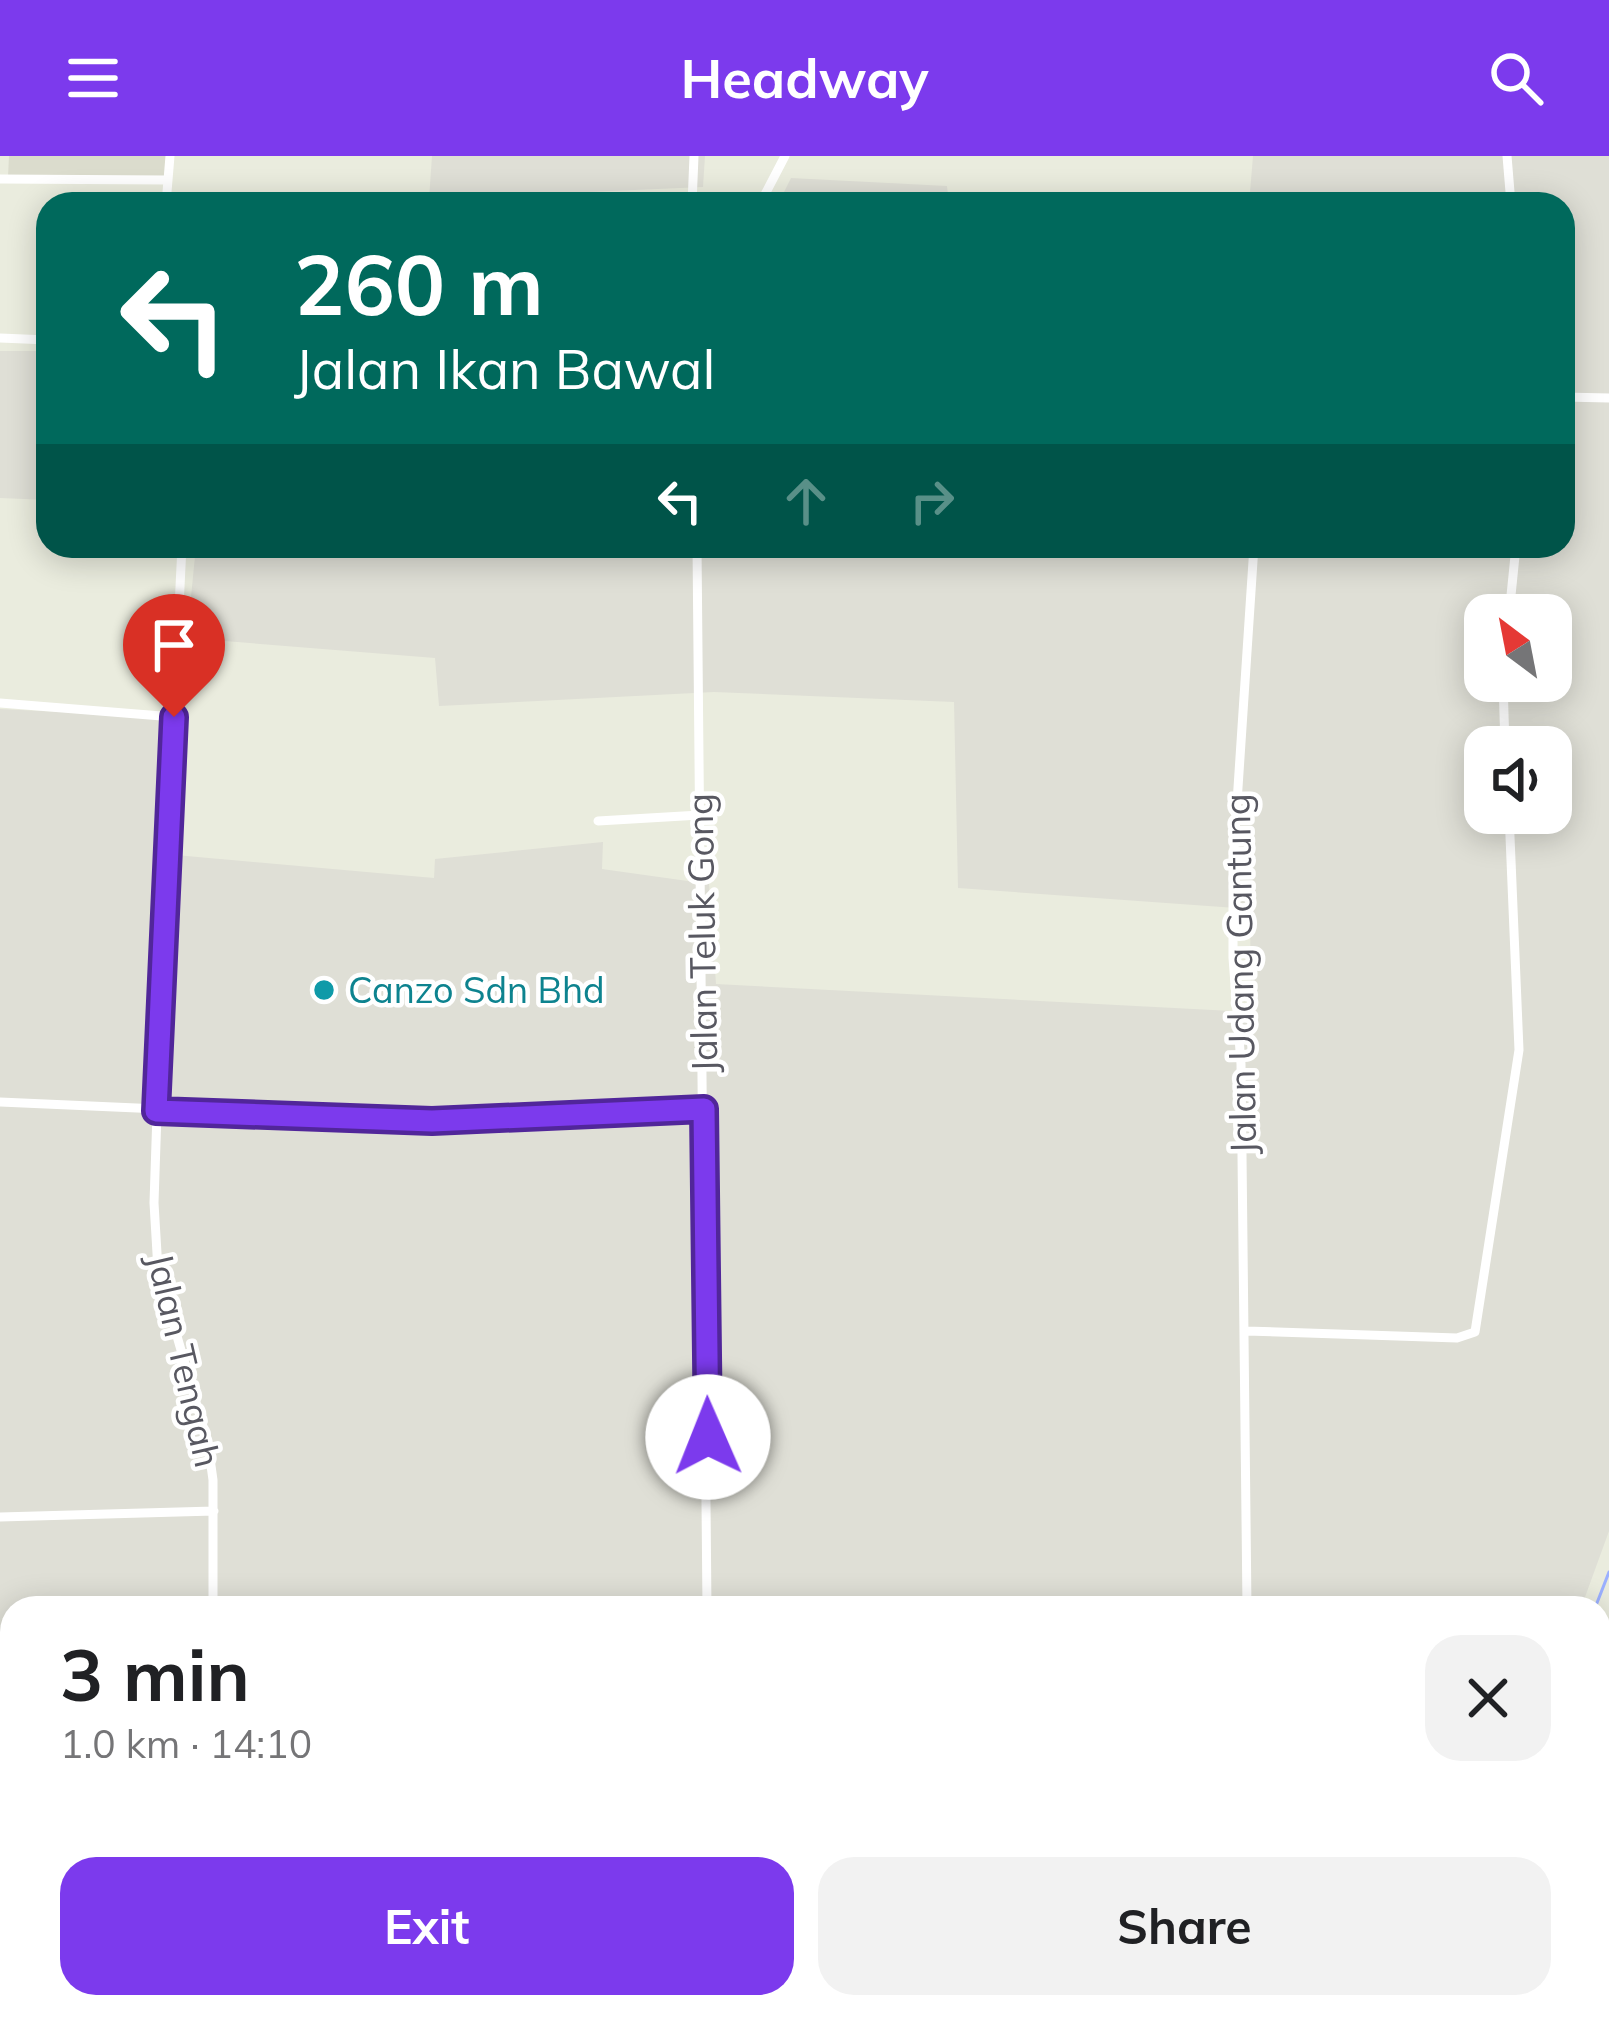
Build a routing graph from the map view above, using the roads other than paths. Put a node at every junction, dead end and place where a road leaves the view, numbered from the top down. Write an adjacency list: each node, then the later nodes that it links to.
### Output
1 (170, 156): 6 (street)
2 (694, 156): 8 (street)
3 (785, 156): 9 (street)
4 (1507, 156): 10 (street)
5 (0, 179): 6 (street)
6 (168, 180): 7 (street)
7 (167, 192)
8 (692, 192)
9 (766, 192)
10 (1510, 192)
11 (0, 338): 12 (street)
12 (36, 340)
13 (1575, 397): 14 (street)
14 (1609, 398)
15 (181, 558): 21 (street, Jalan Tengah)
16 (697, 558): 22 (street, Jalan Teluk Gong)
17 (1253, 558): 28 (street, Jalan Udang Gantung)
18 (1515, 558): 19 (street)
19 (1511, 594)
20 (0, 703): 21 (street)
21 (174, 717): 27 (street, Jalan Tengah)
22 (700, 815): 23 (street); 26 (street, Jalan Teluk Gong)
23 (598, 821)
24 (1510, 834): 28 (street)
25 (0, 1102): 27 (street)
26 (704, 1109): 27 (street); 32 (street, Jalan Teluk Gong)
27 (156, 1111): 29 (street, Jalan Tengah)
28 (1246, 1331): 33 (street, Jalan Udang Gantung)
29 (214, 1511): 30 (street); 31 (street, Jalan Tengah)
30 (0, 1517)
31 (212, 1596)
32 (707, 1596)
33 (1246, 1596)

